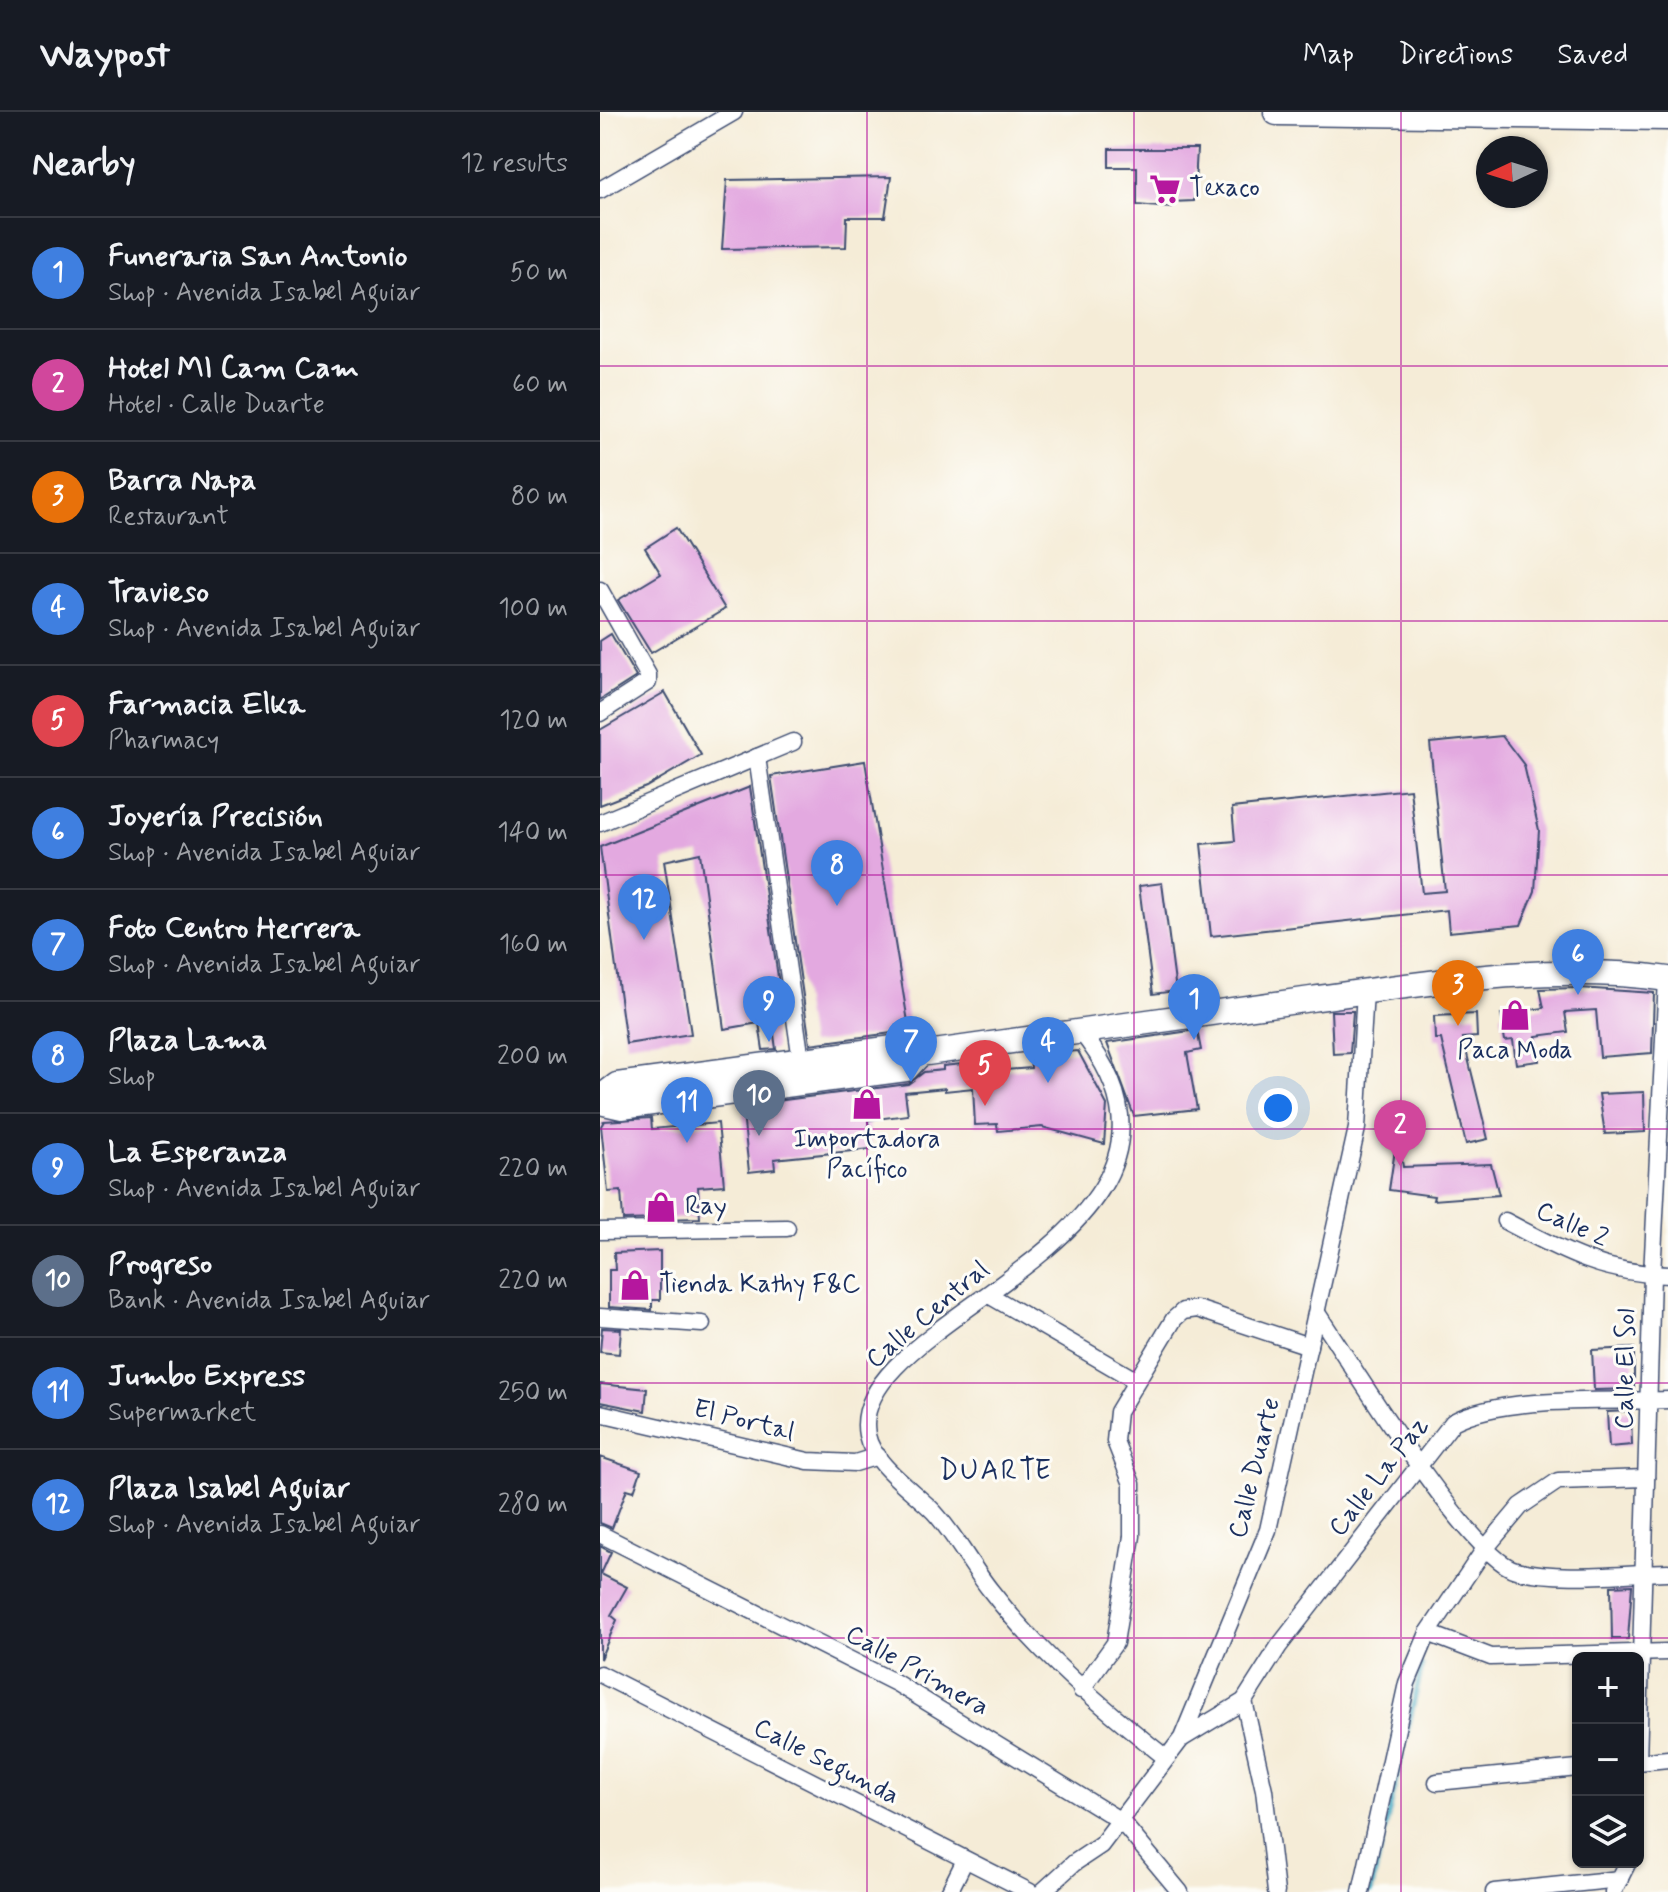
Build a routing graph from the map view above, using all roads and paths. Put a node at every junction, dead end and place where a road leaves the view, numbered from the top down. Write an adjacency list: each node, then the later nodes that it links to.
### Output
1 (734, 112): 4 (street)
2 (1277, 112): 3 (main road)
3 (1668, 117)
4 (600, 190)
5 (600, 591): 6 (street)
6 (600, 713)
7 (793, 742): 8 (street)
8 (757, 757): 9 (street); 13 (street)
9 (600, 823)
10 (1668, 979): 11 (main road); 18 (street, Calle El Sol)
11 (1365, 991): 12 (main road); 20 (street, Calle Duarte)
12 (1081, 1032): 13 (main road); 19 (street, Calle Central)
13 (802, 1071): 14 (main road)
14 (600, 1100)
15 (1505, 1221): 18 (street, Calle 2)
16 (787, 1228): 17 (street)
17 (600, 1231)
18 (1660, 1275): 26 (street, Calle El Sol)
19 (989, 1295): 24 (street); 28 (street, Calle Central)
20 (1317, 1313): 23 (street, Calle Duarte); 29 (street)
21 (600, 1317): 22 (street)
22 (702, 1324)
23 (1309, 1346): 24 (street); 43 (street, Calle Duarte)
24 (1135, 1380): 41 (street)
25 (1668, 1400): 26 (street, Calle La Paz)
26 (1650, 1401): 29 (street, Calle La Paz); 30 (street, Calle El Sol)
27 (600, 1413): 28 (street, El Portal)
28 (878, 1456): 41 (street)
29 (1418, 1463): 32 (street); 42 (street, Calle La Paz)
30 (1646, 1478): 32 (street); 34 (street, Calle El Sol)
31 (600, 1534): 49 (street, Calle Primera)
32 (1484, 1550): 34 (street); 35 (street)
33 (1668, 1572): 34 (street)
34 (1641, 1573): 36 (street, Calle El Sol)
35 (1428, 1633): 39 (street); 58 (street)
36 (1642, 1652)
37 (1668, 1652): 38 (street)
38 (1644, 1654)
39 (1572, 1655)
40 (600, 1674): 50 (street, Calle Segunda)
41 (1081, 1690): 44 (street)
42 (1244, 1701): 43 (street); 57 (street)
43 (1182, 1738): 44 (street, Calle Duarte)
44 (1166, 1758): 49 (street, Calle Duarte)
45 (1668, 1759): 46 (street)
46 (1644, 1761)
47 (1572, 1769): 48 (street)
48 (1437, 1782)
49 (1121, 1821): 55 (street, Calle Duarte); 56 (street, Calle Primera)
50 (965, 1860): 53 (street); 54 (street, Calle Segunda)
51 (1625, 1868): 52 (street)
52 (1616, 1886): 59 (street)
53 (949, 1892)
54 (1030, 1892)
55 (1042, 1892)
56 (1180, 1892)
57 (1276, 1892)
58 (1361, 1892)
59 (1494, 1892)

